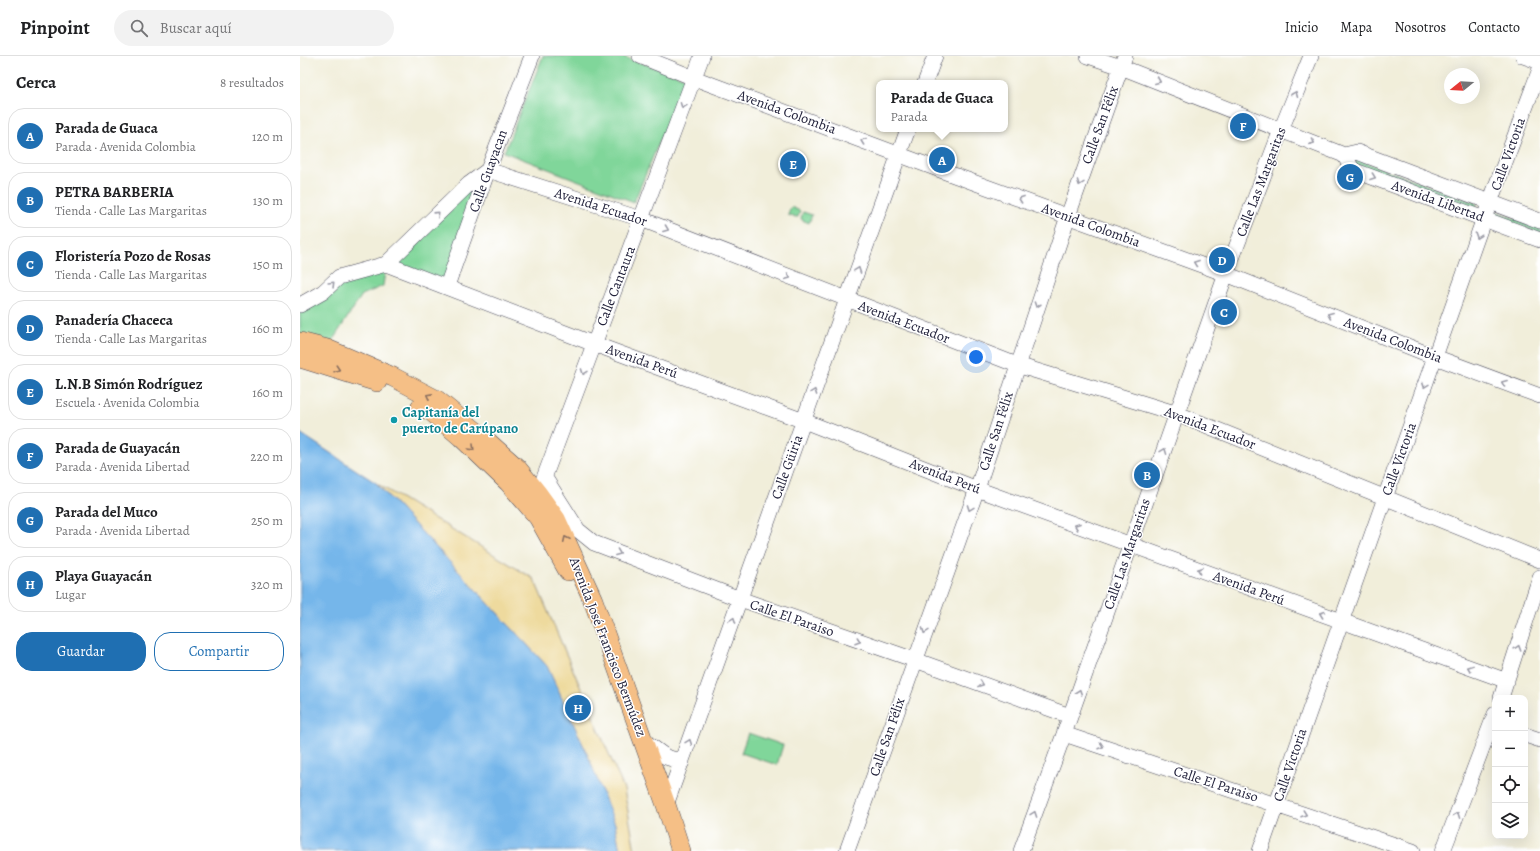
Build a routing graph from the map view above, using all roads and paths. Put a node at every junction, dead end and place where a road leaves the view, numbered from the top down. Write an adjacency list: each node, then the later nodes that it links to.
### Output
1 (532, 56): 17 (street, Calle Guayacan)
2 (640, 56): 11 (street, Avenida Colombia)
3 (702, 56): 11 (street, Calle Cantaura)
4 (935, 56): 12 (street)
5 (1088, 56): 8 (street, Avenida Libertad)
6 (1311, 56): 13 (street, Calle Las Margaritas, one-way to 6)
7 (1523, 56): 9 (street)
8 (1123, 61): 13 (street, Avenida Libertad, one-way to 13); 19 (street, Calle San Félix, one-way to 19)
9 (1540, 62)
10 (1540, 68): 18 (street, Calle Victoria)
11 (694, 78): 15 (street, Avenida Colombia, one-way to 11); 21 (street, Calle Cantaura, one-way to 21)
12 (926, 80)
13 (1281, 130): 16 (street, Avenida Libertad, one-way to 16); 25 (street, Calle Las Margaritas)
14 (907, 132): 15 (street, Calle Güiria)
15 (899, 154): 19 (street, Avenida Colombia, one-way to 15); 27 (street, Calle Güiria, one-way to 15)
16 (1344, 155): 18 (street, Avenida Libertad); 20 (street, Avenida Libertad, one-way to 20)
17 (488, 170): 21 (street, Avenida Ecuador); 24 (street, one-way to 17); 26 (street, Calle Guayacan)
18 (1490, 203): 20 (street, Calle Victoria); 22 (street, Avenida Libertad)
19 (1068, 216): 25 (street, Avenida Colombia, one-way to 19); 33 (street, Calle San Félix, one-way to 33)
20 (1484, 218): 23 (street, Avenida Libertad); 31 (street, Calle Victoria, one-way to 31)
21 (641, 219): 27 (street, Avenida Ecuador, one-way to 27); 30 (street, Calle Cantaura)
22 (1540, 221)
23 (1540, 240)
24 (386, 264): 26 (street, Avenida Perú); 28 (street, one-way to 24)
25 (1226, 274): 31 (street, Avenida Colombia, one-way to 25); 35 (street, Calle Las Margaritas)
26 (447, 286): 30 (street, Avenida Perú)
27 (847, 300): 33 (street, Avenida Ecuador); 36 (street, Calle Güiria, one-way to 27)
28 (300, 306)
29 (300, 342): 37 (main road, Avenida José Francisco Bermúdez, one-way to 29)
30 (594, 344): 36 (street, Avenida Perú); 37 (street, Calle Cantaura, one-way to 37)
31 (1435, 357): 34 (street, Avenida Colombia, one-way to 31); 39 (street, Calle Victoria, one-way to 39)
32 (300, 358): 40 (main road, Avenida José Francisco Bermúdez, one-way to 40)
33 (1017, 365): 35 (street, Avenida Ecuador); 38 (street, Calle San Félix)
34 (1540, 396)
35 (1178, 414): 39 (street, Avenida Ecuador); 41 (street, Calle Las Margaritas, one-way to 35)
36 (804, 421): 38 (street, Avenida Perú); 44 (street, Calle Güiria)
37 (541, 486): 40 (street, Calle Cantaura); 44 (street, Calle El Paraiso, one-way to 44); 53 (main road, Avenida José Francisco Bermúdez, one-way to 37)
38 (977, 489): 41 (street, Avenida Perú, one-way to 38); 46 (street, Calle San Félix, one-way to 46)
39 (1385, 498): 42 (street, Avenida Ecuador); 45 (street, Calle Victoria)
40 (538, 517): 58 (main road, Avenida José Francisco Bermúdez)
41 (1131, 545): 45 (street, Avenida Perú, one-way to 41); 49 (street, Calle Las Margaritas, one-way to 41)
42 (1540, 560)
43 (1540, 577): 47 (street, one-way to 43)
44 (740, 600): 46 (street, Calle El Paraiso, one-way to 46); 55 (street, Calle Güiria, one-way to 44)
45 (1341, 621): 47 (street, Avenida Perú, one-way to 45); 56 (street, Calle Victoria)
46 (915, 660): 49 (street, Calle El Paraiso, one-way to 49); 60 (street, Calle San Félix)
47 (1507, 681): 48 (street)
48 (1502, 695)
49 (1070, 716): 51 (street, Calle Las Margaritas)
50 (1492, 727): 64 (street, one-way to 50)
51 (1064, 734): 56 (street, Calle El Paraiso, one-way to 56); 61 (street, Calle Las Margaritas, one-way to 51)
52 (1528, 736): 54 (street)
53 (643, 740): 55 (street); 57 (main road, Avenida José Francisco Bermúdez)
54 (1540, 740)
55 (682, 762): 57 (street, Calle Güiria)
56 (1276, 804): 62 (street, Calle Victoria); 63 (street, Calle El Paraiso, one-way to 63)
57 (666, 805): 59 (main road, Avenida José Francisco Bermúdez)
58 (668, 851)
59 (680, 851)
60 (847, 851)
61 (1021, 851)
62 (1260, 851)
63 (1413, 851)
64 (1443, 851)

